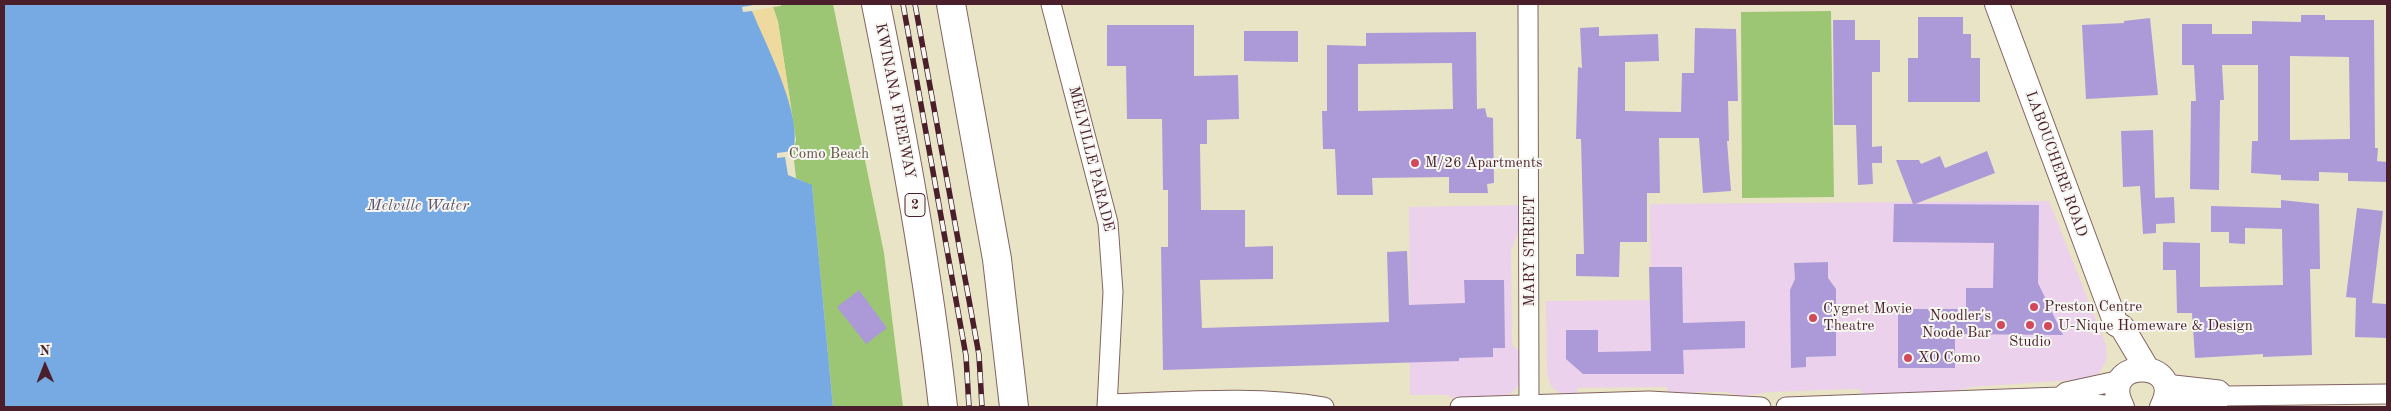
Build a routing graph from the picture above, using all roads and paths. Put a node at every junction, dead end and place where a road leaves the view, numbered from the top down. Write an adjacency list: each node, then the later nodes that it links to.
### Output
1 (876, 4): 11 (highway, KWINANA FREEWAY / 2)
2 (951, 4): 12 (highway)
3 (1051, 4): 9 (street, MELVILLE PARADE)
4 (1528, 4): 10 (street, MARY STREET)
5 (1997, 4): 6 (main road, LABOUCHERE ROAD)
6 (2147, 387): 7 (street); 8 (street); 17 (main road, LABOUCHERE ROAD)
7 (2387, 394)
8 (2060, 397): 16 (street); 17 (street)
9 (1107, 405): 13 (street)
10 (1529, 406): 14 (street); 15 (street)
11 (943, 407)
12 (1014, 407)
13 (1324, 407)
14 (1460, 407)
15 (1761, 407)
16 (1786, 407)
17 (2122, 407)

